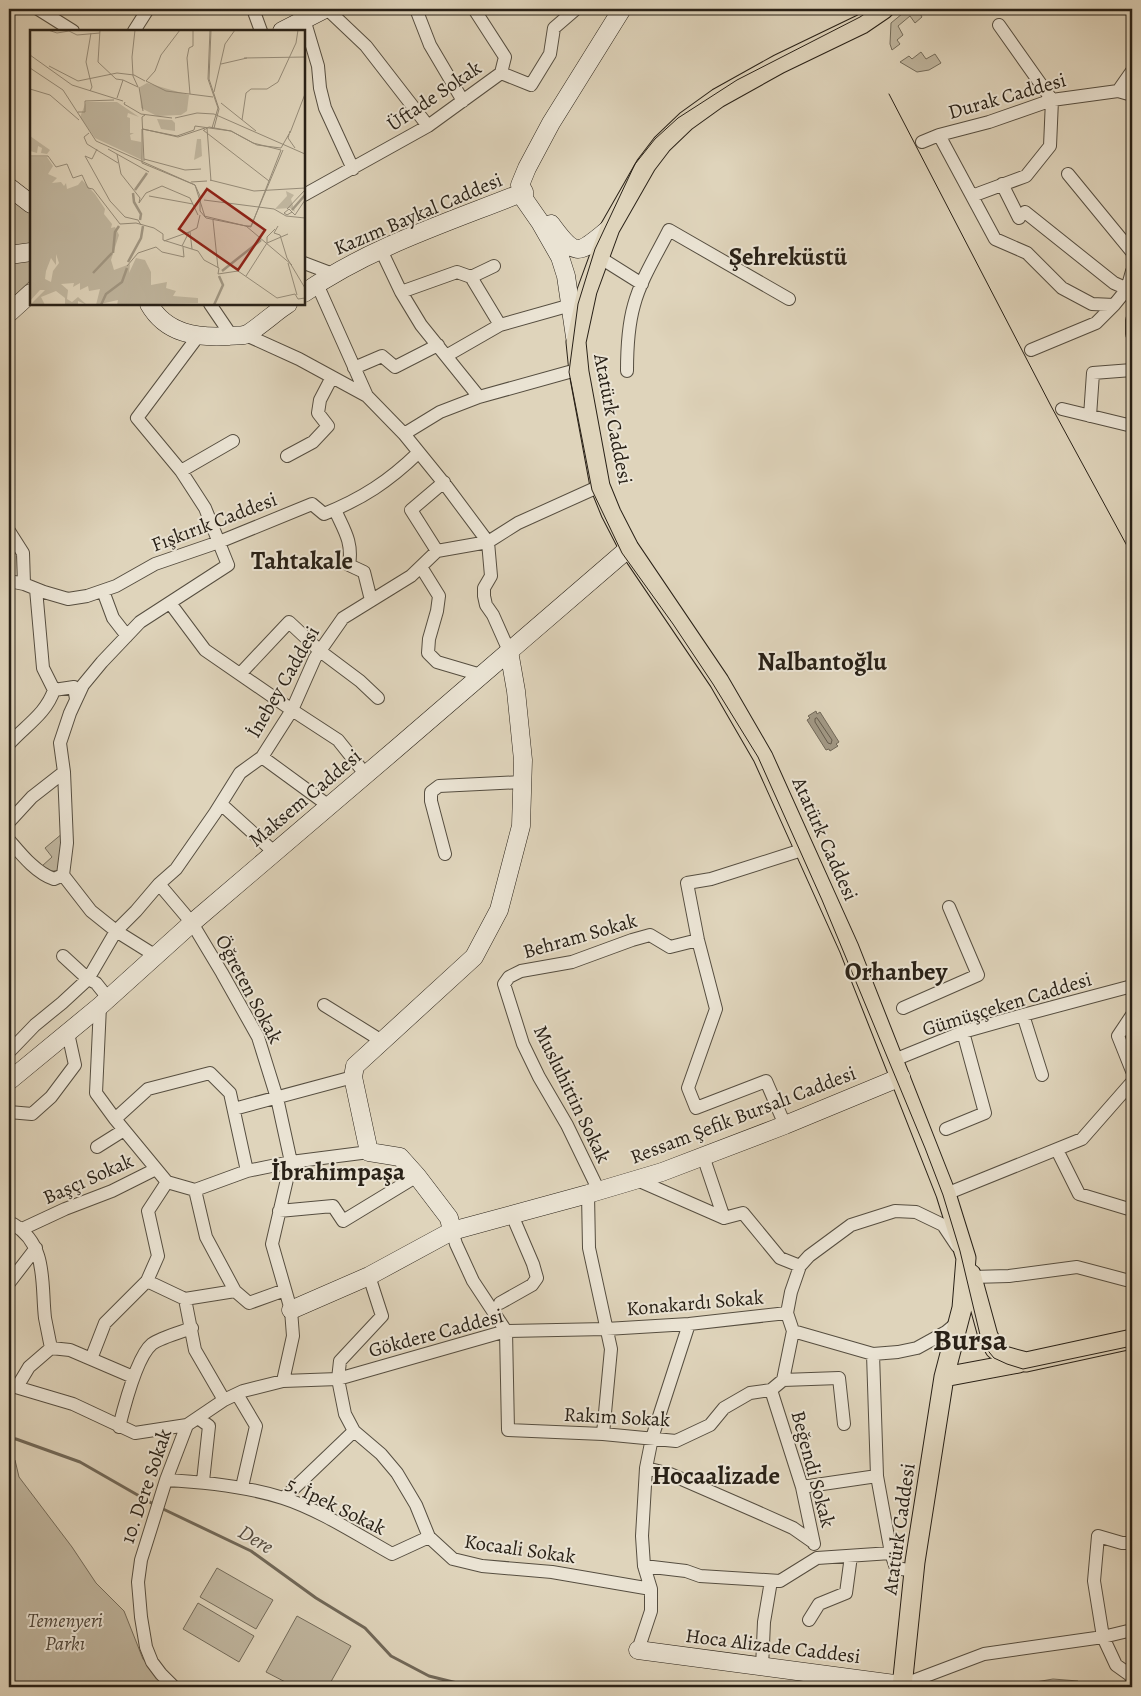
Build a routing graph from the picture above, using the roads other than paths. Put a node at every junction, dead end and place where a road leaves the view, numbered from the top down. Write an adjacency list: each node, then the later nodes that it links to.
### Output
1 (38, 9): 12 (street)
2 (148, 9): 13 (street)
3 (254, 9): 14 (street)
4 (326, 9): 10 (main road); 22 (street)
5 (416, 9): 21 (street)
6 (474, 9): 17 (street)
7 (576, 9): 17 (street, Üftade Sokak)
8 (622, 9): 29 (main road)
9 (884, 9): 33 (main road, Atatürk Caddesi)
10 (303, 14): 15 (main road); 25 (street)
11 (1000, 25): 20 (street)
12 (71, 30)
13 (135, 30)
14 (261, 30)
15 (283, 30)
16 (1132, 71): 18 (street)
17 (501, 73): 21 (street, Üftade Sokak)
18 (1118, 91): 19 (street, Durak Caddesi); 20 (street, Durak Caddesi)
19 (1132, 96)
20 (1052, 100): 23 (street, Durak Caddesi); 27 (street)
21 (463, 101): 22 (street, Üftade Sokak)
22 (428, 126): 25 (street, Üftade Sokak)
23 (939, 135): 24 (street, Durak Caddesi); 31 (street)
24 (922, 142)
25 (354, 168): 30 (street, Üftade Sokak)
26 (1068, 174): 36 (street)
27 (1002, 184): 31 (street); 46 (street)
28 (9, 187): 32 (main road)
29 (524, 192): 33 (main road, Kazım Baykal Caddesi); 34 (main road, Kazım Baykal Caddesi); 53 (main road, Kazım Baykal Caddesi)
30 (305, 194)
31 (972, 196): 54 (street)
32 (30, 200)
33 (610, 228): 38 (main road, Atatürk Caddesi)
34 (381, 250): 42 (main road, Kazım Baykal Caddesi); 47 (street)
35 (30, 252): 37 (main road)
36 (1132, 252)
37 (9, 255)
38 (599, 257): 44 (street); 61 (main road, Atatürk Caddesi)
39 (305, 263): 42 (street)
40 (494, 266): 43 (street)
41 (1132, 271): 46 (street)
42 (333, 274): 45 (main road, Kazım Baykal Caddesi)
43 (471, 277): 47 (street); 57 (street)
44 (642, 284): 49 (street); 67 (street)
45 (310, 288): 65 (street)
46 (1130, 290): 54 (street)
47 (401, 292): 62 (street)
48 (30, 294): 55 (main road)
49 (789, 299)
50 (149, 305): 59 (main road)
51 (211, 305): 60 (street)
52 (286, 305): 60 (main road)
53 (571, 305): 57 (street); 61 (main road, Kazım Baykal Caddesi)
54 (1114, 305): 63 (street)
55 (9, 313)
56 (1132, 320): 58 (street)
57 (500, 325): 64 (street)
58 (1132, 334)
59 (199, 335): 60 (main road); 79 (street)
60 (239, 335): 69 (street)
61 (576, 342): 68 (main road, Atatürk Caddesi)
62 (438, 345): 64 (street); 65 (street)
63 (1031, 350)
64 (446, 356): 71 (street)
65 (354, 368): 70 (street)
66 (1132, 370): 73 (street)
67 (626, 371)
68 (579, 372): 71 (street); 81 (main road, Atatürk Caddesi)
69 (332, 377): 70 (street); 78 (street)
70 (367, 396): 75 (street)
71 (479, 397): 75 (street)
72 (1062, 409): 73 (street)
73 (1090, 416): 74 (street)
74 (1132, 426)
75 (404, 434): 77 (street)
76 (233, 441): 79 (street)
77 (418, 453): 80 (street); 82 (street)
78 (287, 456)
79 (181, 471): 84 (street)
80 (444, 482): 85 (street); 87 (street)
81 (600, 486): 85 (street); 86 (main road, Atatürk Caddesi)
82 (335, 510): 84 (street, Fışkırık Caddesi); 92 (street)
83 (9, 531): 90 (street)
84 (219, 542): 91 (street, Fışkırık Caddesi); 93 (street)
85 (488, 542): 87 (street); 96 (street)
86 (629, 548): 96 (main road, Maksem Caddesi); 112 (main road, Atatürk Caddesi)
87 (437, 551): 88 (street, İnebey Caddesi)
88 (421, 567): 92 (street, İnebey Caddesi); 98 (street)
89 (9, 581): 90 (street, Fışkırık Caddesi)
90 (30, 586): 91 (street, Fışkırık Caddesi); 99 (street)
91 (103, 590): 94 (street)
92 (371, 600): 95 (street, İnebey Caddesi)
93 (170, 603): 94 (street); 97 (street)
94 (127, 636): 101 (street)
95 (320, 651): 97 (street); 100 (street); 102 (street, İnebey Caddesi)
96 (509, 651): 98 (main road, Maksem Caddesi); 107 (main road)
97 (240, 674): 102 (street)
98 (481, 675): 106 (main road, Maksem Caddesi)
99 (54, 690): 101 (street); 103 (street)
100 (378, 698)
101 (76, 699): 105 (street)
102 (292, 710): 104 (street, İnebey Caddesi); 106 (street)
103 (9, 744)
104 (262, 757): 108 (street, İnebey Caddesi); 109 (street)
105 (64, 772): 110 (street); 116 (street)
106 (366, 774): 109 (main road, Maksem Caddesi)
107 (522, 782): 114 (street); 134 (main road)
108 (221, 804): 113 (street); 117 (street, İnebey Caddesi)
109 (329, 806): 113 (main road, Maksem Caddesi)
110 (9, 822)
111 (9, 840): 115 (street)
112 (805, 849): 121 (street); 136 (main road, Atatürk Caddesi)
113 (274, 852): 119 (main road, Maksem Caddesi)
114 (445, 854)
115 (13, 855): 116 (street)
116 (64, 875): 120 (street)
117 (159, 884): 119 (street, Öğreten Sokak); 120 (street, İnebey Caddesi)
118 (949, 907): 129 (street)
119 (192, 923): 123 (main road, Maksem Caddesi); 142 (street, Öğreten Sokak)
120 (116, 931): 123 (street); 124 (street, İnebey Caddesi)
121 (698, 940): 125 (street, Behram Sokak); 146 (street)
122 (63, 956): 124 (street)
123 (156, 956): 127 (main road, Maksem Caddesi)
124 (88, 979): 127 (street); 135 (street, İnebey Caddesi)
125 (504, 984): 160 (street, Musluhittin Sokak)
126 (1132, 986): 131 (street, Gümüşçeken Caddesi)
127 (104, 1002): 133 (main road, Maksem Caddesi); 145 (street)
128 (324, 1005): 134 (street)
129 (903, 1008)
130 (1132, 1014): 137 (street)
131 (1023, 1015): 132 (street, Gümüşçeken Caddesi); 139 (street)
132 (963, 1032): 136 (street, Gümüşçeken Caddesi); 147 (street)
133 (68, 1033): 138 (main road, Maksem Caddesi); 144 (street)
134 (382, 1042): 140 (main road)
135 (9, 1052)
136 (898, 1069): 146 (main road, Ressam Şefik Bursalı Caddesi); 161 (main road, Atatürk Caddesi)
137 (1132, 1071)
138 (10, 1075)
139 (1042, 1075)
140 (354, 1077): 142 (street); 151 (main road)
141 (1132, 1082): 150 (street)
142 (277, 1098): 143 (street); 153 (street, Öğreten Sokak)
143 (234, 1109): 145 (street); 155 (street)
144 (9, 1112)
145 (115, 1119): 148 (street)
146 (785, 1124): 152 (main road, Ressam Şefik Bursalı Caddesi)
147 (946, 1129)
148 (124, 1130): 149 (street); 154 (street)
149 (97, 1147)
150 (1057, 1150): 161 (street); 162 (street)
151 (369, 1152): 153 (street); 156 (main road)
152 (703, 1156): 157 (main road, Ressam Şefik Bursalı Caddesi); 165 (street)
153 (291, 1162): 155 (street); 163 (street)
154 (156, 1169): 158 (street); 167 (street, Başçı Sokak)
155 (247, 1171): 159 (street)
156 (417, 1176): 163 (street); 168 (main road)
157 (635, 1179): 160 (main road, Ressam Şefik Bursalı Caddesi); 165 (street)
158 (167, 1182): 159 (street); 175 (street)
159 (194, 1190): 178 (street)
160 (593, 1193): 164 (main road, Ressam Şefik Bursalı Caddesi); 186 (street)
161 (946, 1194): 170 (main road, Atatürk Caddesi)
162 (1132, 1210)
163 (279, 1211): 177 (street)
164 (512, 1215): 168 (main road, Ressam Şefik Bursalı Caddesi); 180 (street)
165 (724, 1218): 171 (street)
166 (9, 1225): 167 (street)
167 (22, 1229): 169 (street)
168 (452, 1231): 172 (main road, Ressam Şefik Bursalı Caddesi); 187 (street)
169 (36, 1248): 176 (street); 190 (street)
170 (966, 1258): 171 (street); 173 (main road); 183 (main road, Atatürk Caddesi)
171 (800, 1266): 182 (street)
172 (369, 1276): 181 (main road, Ressam Şefik Bursalı Caddesi); 196 (street)
173 (972, 1277): 174 (street); 193 (main road)
174 (1132, 1280)
175 (147, 1281): 179 (street); 192 (street)
176 (9, 1284)
177 (285, 1290): 178 (street); 181 (street)
178 (235, 1291): 179 (street)
179 (185, 1299): 185 (street)
180 (500, 1303)
181 (291, 1310): 198 (street)
182 (787, 1313): 184 (street, Konakardı Sokak); 188 (street)
183 (960, 1320): 191 (street); 195 (main road, Atatürk Caddesi)
184 (689, 1324): 186 (street, Konakardı Sokak); 208 (street)
185 (192, 1328): 194 (street); 202 (street)
186 (606, 1329): 187 (street, Gökdere Caddesi); 207 (street)
187 (506, 1331): 196 (street, Gökdere Caddesi); 207 (street, Rakım Sokak)
188 (793, 1331): 191 (street); 197 (street)
189 (1132, 1339): 193 (main road)
190 (51, 1348): 192 (street); 199 (street)
191 (873, 1354): 210 (street)
192 (91, 1359): 194 (street)
193 (1026, 1362): 195 (main road)
194 (133, 1377): 205 (street)
195 (944, 1377): 223 (main road, Atatürk Caddesi)
196 (338, 1379): 198 (street, Gökdere Caddesi); 206 (street, Kocaali Sokak)
197 (783, 1380): 200 (street, Rakım Sokak); 204 (street)
198 (283, 1381): 201 (street, Gökdere Caddesi)
199 (13, 1386): 205 (street)
200 (771, 1390): 208 (street, Rakım Sokak); 213 (street, Beğendi Sokak)
201 (237, 1394): 202 (street, Gökdere Caddesi); 214 (street)
202 (224, 1400): 203 (street, Gökdere Caddesi)
203 (192, 1421): 205 (street); 211 (street, 10. Dere Sokak); 212 (street)
204 (844, 1424)
205 (118, 1427)
206 (354, 1431): 215 (street); 216 (street, Kocaali Sokak)
207 (603, 1434): 208 (street, Rakım Sokak)
208 (652, 1438): 209 (street)
209 (646, 1468): 217 (street); 222 (street)
210 (876, 1476): 213 (street); 219 (street)
211 (166, 1480): 212 (street, 5. İpek Sokak); 233 (street, 10. Dere Sokak)
212 (203, 1482): 214 (street, 5. İpek Sokak)
213 (802, 1487): 217 (street, Beğendi Sokak)
214 (242, 1488): 215 (street, 5. İpek Sokak)
215 (284, 1498): 216 (street, 5. İpek Sokak)
216 (429, 1537): 225 (street, Kocaali Sokak)
217 (813, 1542): 221 (street, Beğendi Sokak)
218 (1132, 1543): 228 (street)
219 (891, 1553): 220 (street); 223 (street)
220 (851, 1556): 221 (street); 226 (street)
221 (816, 1558): 224 (street)
222 (644, 1566): 224 (street); 225 (street)
223 (914, 1571): 232 (main road, Atatürk Caddesi)
224 (771, 1581): 230 (street)
225 (651, 1589): 229 (street)
226 (809, 1620)
227 (1132, 1630): 228 (street)
228 (1103, 1637): 231 (street); 232 (street)
229 (638, 1650): 230 (main road, Hoca Alizade Caddesi)
230 (762, 1666): 232 (main road, Hoca Alizade Caddesi)
231 (1132, 1679)
232 (902, 1686)
233 (174, 1687)

